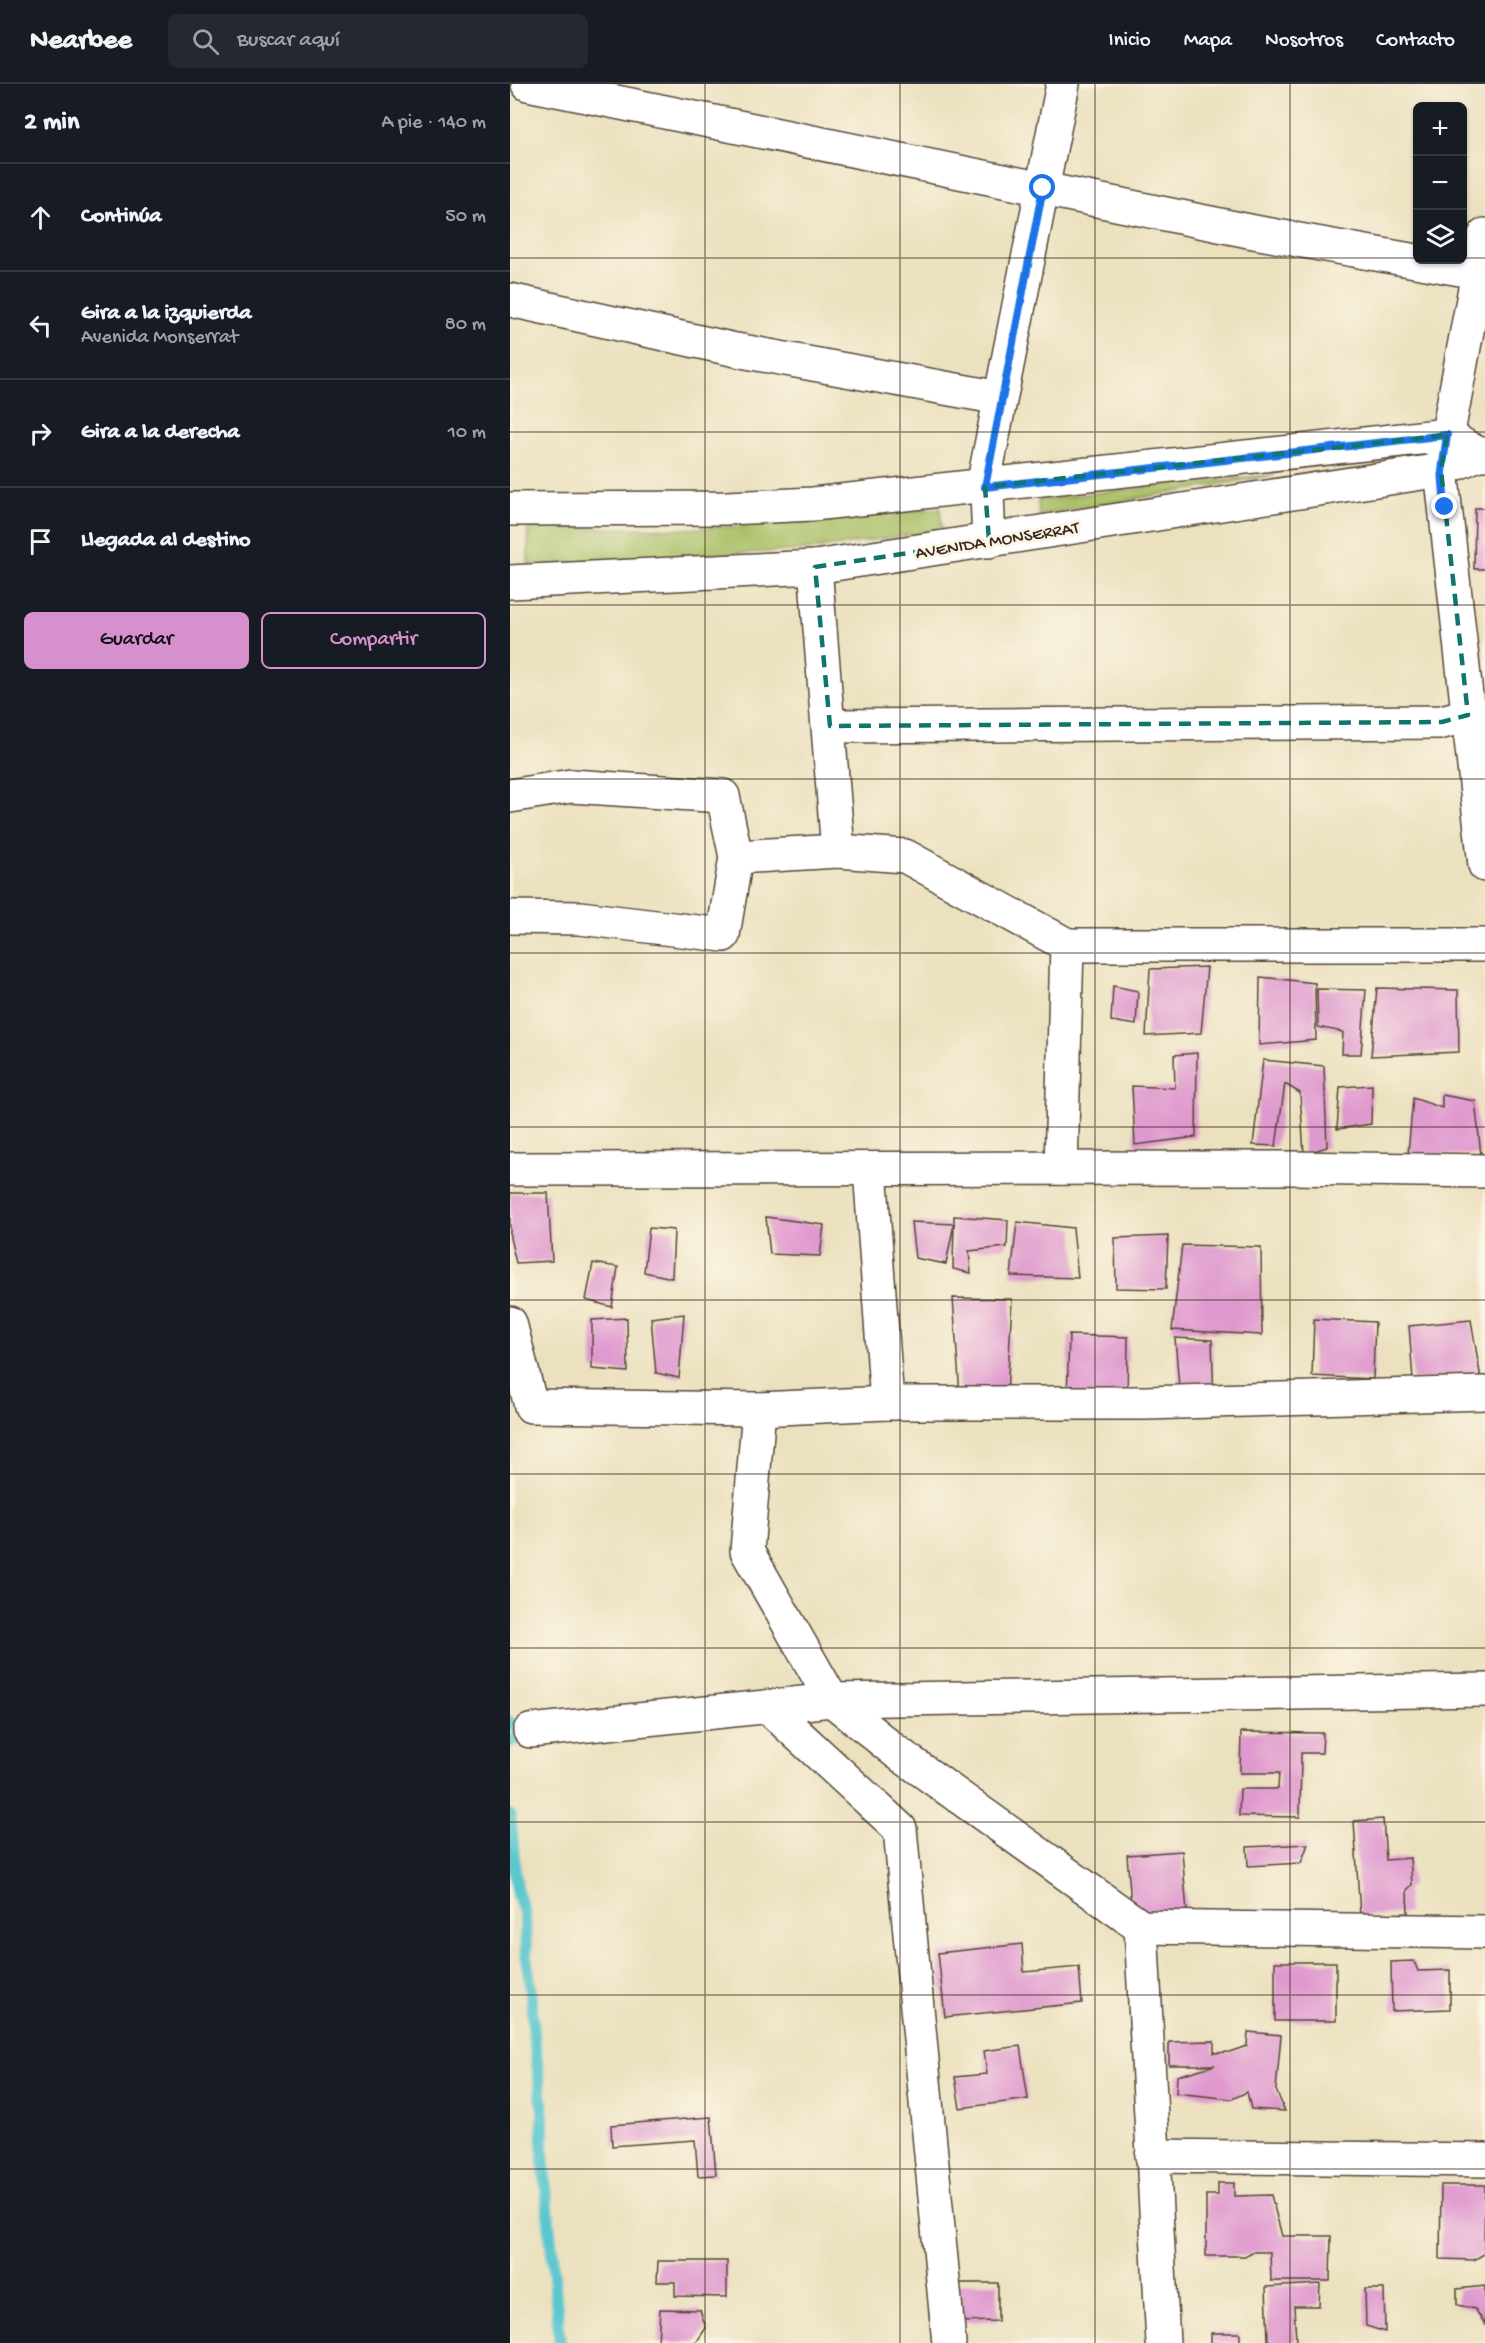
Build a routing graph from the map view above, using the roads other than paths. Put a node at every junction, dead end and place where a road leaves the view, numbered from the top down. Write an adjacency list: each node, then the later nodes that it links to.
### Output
1 (528, 84): 3 (street)
2 (1063, 84): 3 (street)
3 (1043, 188): 5 (street); 7 (street)
4 (1485, 235): 5 (street)
5 (1477, 273): 8 (street)
6 (510, 300): 7 (street)
7 (1000, 398): 11 (street)
8 (1447, 435): 9 (street, AVENIDA MONSERRAT); 10 (street); 11 (street)
9 (1481, 454): 10 (street, AVENIDA MONSERRAT)
10 (1442, 471): 13 (street, AVENIDA MONSERRAT); 16 (street)
11 (985, 487): 12 (street); 13 (street)
12 (510, 509)
13 (989, 541): 14 (street, AVENIDA MONSERRAT)
14 (815, 567): 15 (street, AVENIDA MONSERRAT); 17 (street)
15 (510, 582)
16 (1476, 716): 17 (street); 21 (street)
17 (830, 726): 19 (street)
18 (510, 796): 20 (street)
19 (838, 851): 20 (street); 23 (street)
20 (735, 857): 22 (street)
21 (1485, 865)
22 (510, 917)
23 (1067, 945): 24 (street); 26 (street)
24 (1485, 945)
25 (510, 1168): 27 (street)
26 (1061, 1168): 27 (street); 28 (street)
27 (870, 1169): 31 (street)
28 (1485, 1171)
29 (510, 1323): 32 (street)
30 (1485, 1393): 31 (street)
31 (887, 1403): 32 (street)
32 (759, 1409): 34 (street)
33 (1485, 1690): 34 (street)
34 (832, 1700): 35 (street); 37 (street)
35 (768, 1707): 36 (street); 41 (street)
36 (530, 1731)
37 (1141, 1927): 38 (street); 39 (street)
38 (1485, 1932)
39 (1152, 2156): 40 (street); 42 (street)
40 (1485, 2160)
41 (949, 2343)
42 (1163, 2343)

